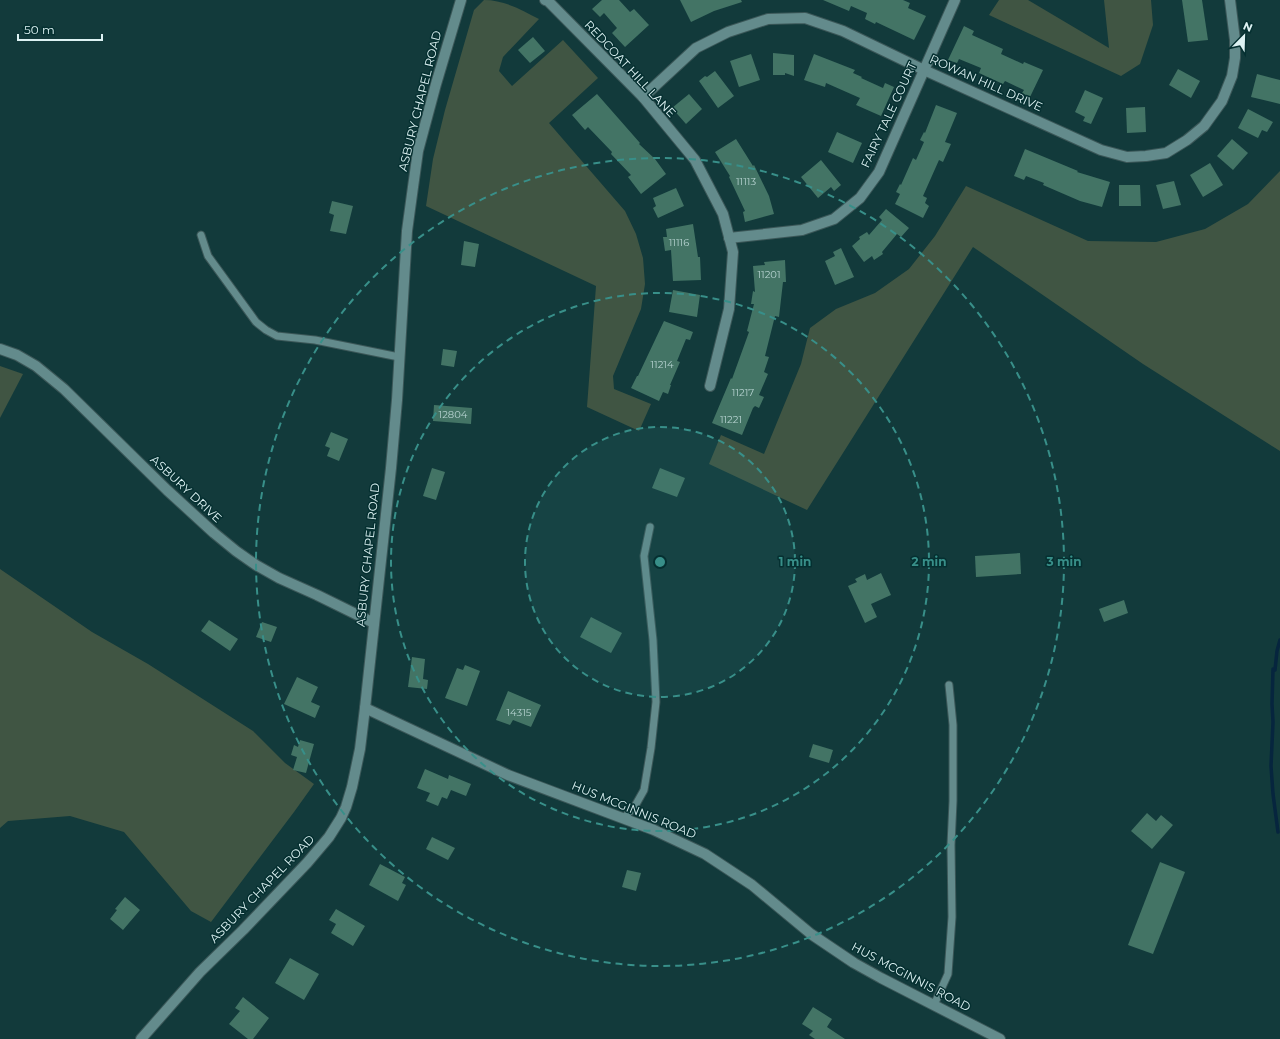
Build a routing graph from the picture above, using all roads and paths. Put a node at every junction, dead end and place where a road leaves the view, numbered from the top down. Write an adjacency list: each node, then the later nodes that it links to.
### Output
1 (460, 0): 10 (street, ASBURY CHAPEL ROAD)
2 (546, 0): 6 (street, REDCOAT HILL LANE)
3 (955, 0): 5 (street, FAIRY TALE COURT)
4 (1230, 0): 5 (street, ROWAN HILL DRIVE)
5 (924, 70): 6 (street, ROWAN HILL DRIVE); 8 (street, FAIRY TALE COURT)
6 (643, 97): 8 (street, REDCOAT HILL LANE)
7 (201, 235): 10 (lane)
8 (730, 238): 11 (street, REDCOAT HILL LANE)
9 (0, 349): 13 (street, ASBURY DRIVE)
10 (399, 358): 13 (street, ASBURY CHAPEL ROAD)
11 (710, 386)
12 (650, 527): 16 (lane)
13 (374, 623): 15 (street, ASBURY CHAPEL ROAD)
14 (949, 685): 17 (lane)
15 (365, 708): 16 (street, HUS MCGINNIS ROAD); 18 (street, ASBURY CHAPEL ROAD)
16 (624, 818): 17 (street, HUS MCGINNIS ROAD)
17 (934, 1006): 19 (street, HUS MCGINNIS ROAD)
18 (141, 1039)
19 (1000, 1039)

